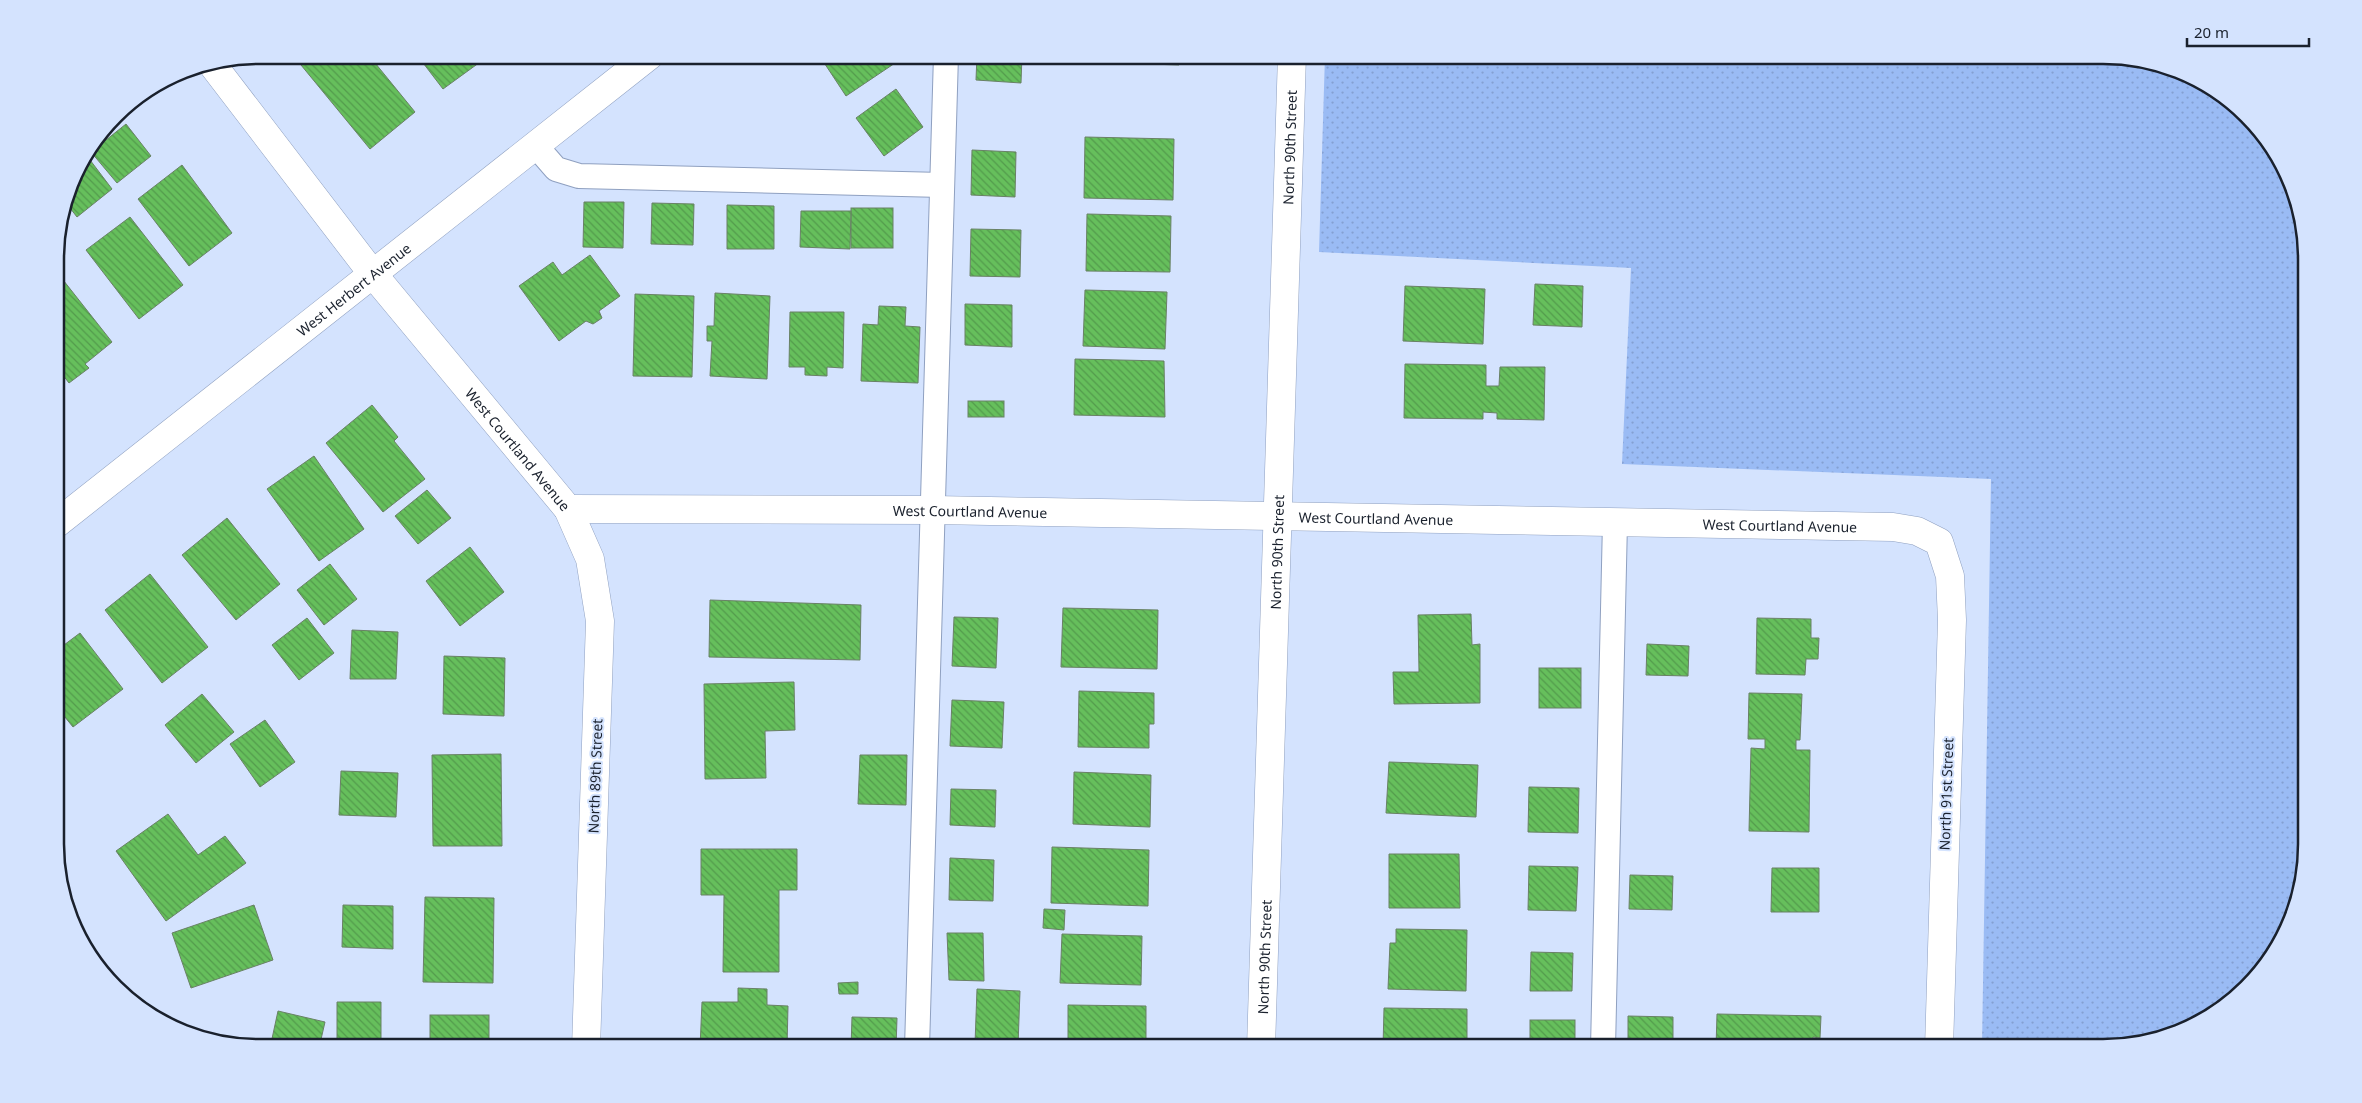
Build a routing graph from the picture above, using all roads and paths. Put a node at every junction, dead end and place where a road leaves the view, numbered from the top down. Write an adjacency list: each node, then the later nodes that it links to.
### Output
1 (639, 64): 5 (street, West Herbert Avenue)
2 (946, 64): 6 (lane)
3 (1292, 64): 10 (street, North 90th Street)
4 (215, 68): 7 (street, West Courtland Avenue)
5 (536, 146): 6 (lane); 7 (street, West Herbert Avenue)
6 (942, 185): 9 (lane)
7 (372, 273): 8 (street, West Courtland Avenue); 11 (street, West Herbert Avenue)
8 (568, 509): 9 (street, West Courtland Avenue); 14 (street, North 89th Street)
9 (932, 510): 10 (street, West Courtland Avenue); 15 (lane)
10 (1278, 516): 12 (street, West Courtland Avenue); 16 (street, North 90th Street)
11 (64, 518)
12 (1615, 522): 13 (street, West Courtland Avenue); 17 (lane)
13 (1939, 542): 18 (street, North 91st Street)
14 (586, 1039)
15 (917, 1039)
16 (1261, 1039)
17 (1603, 1039)
18 (1938, 1039)

